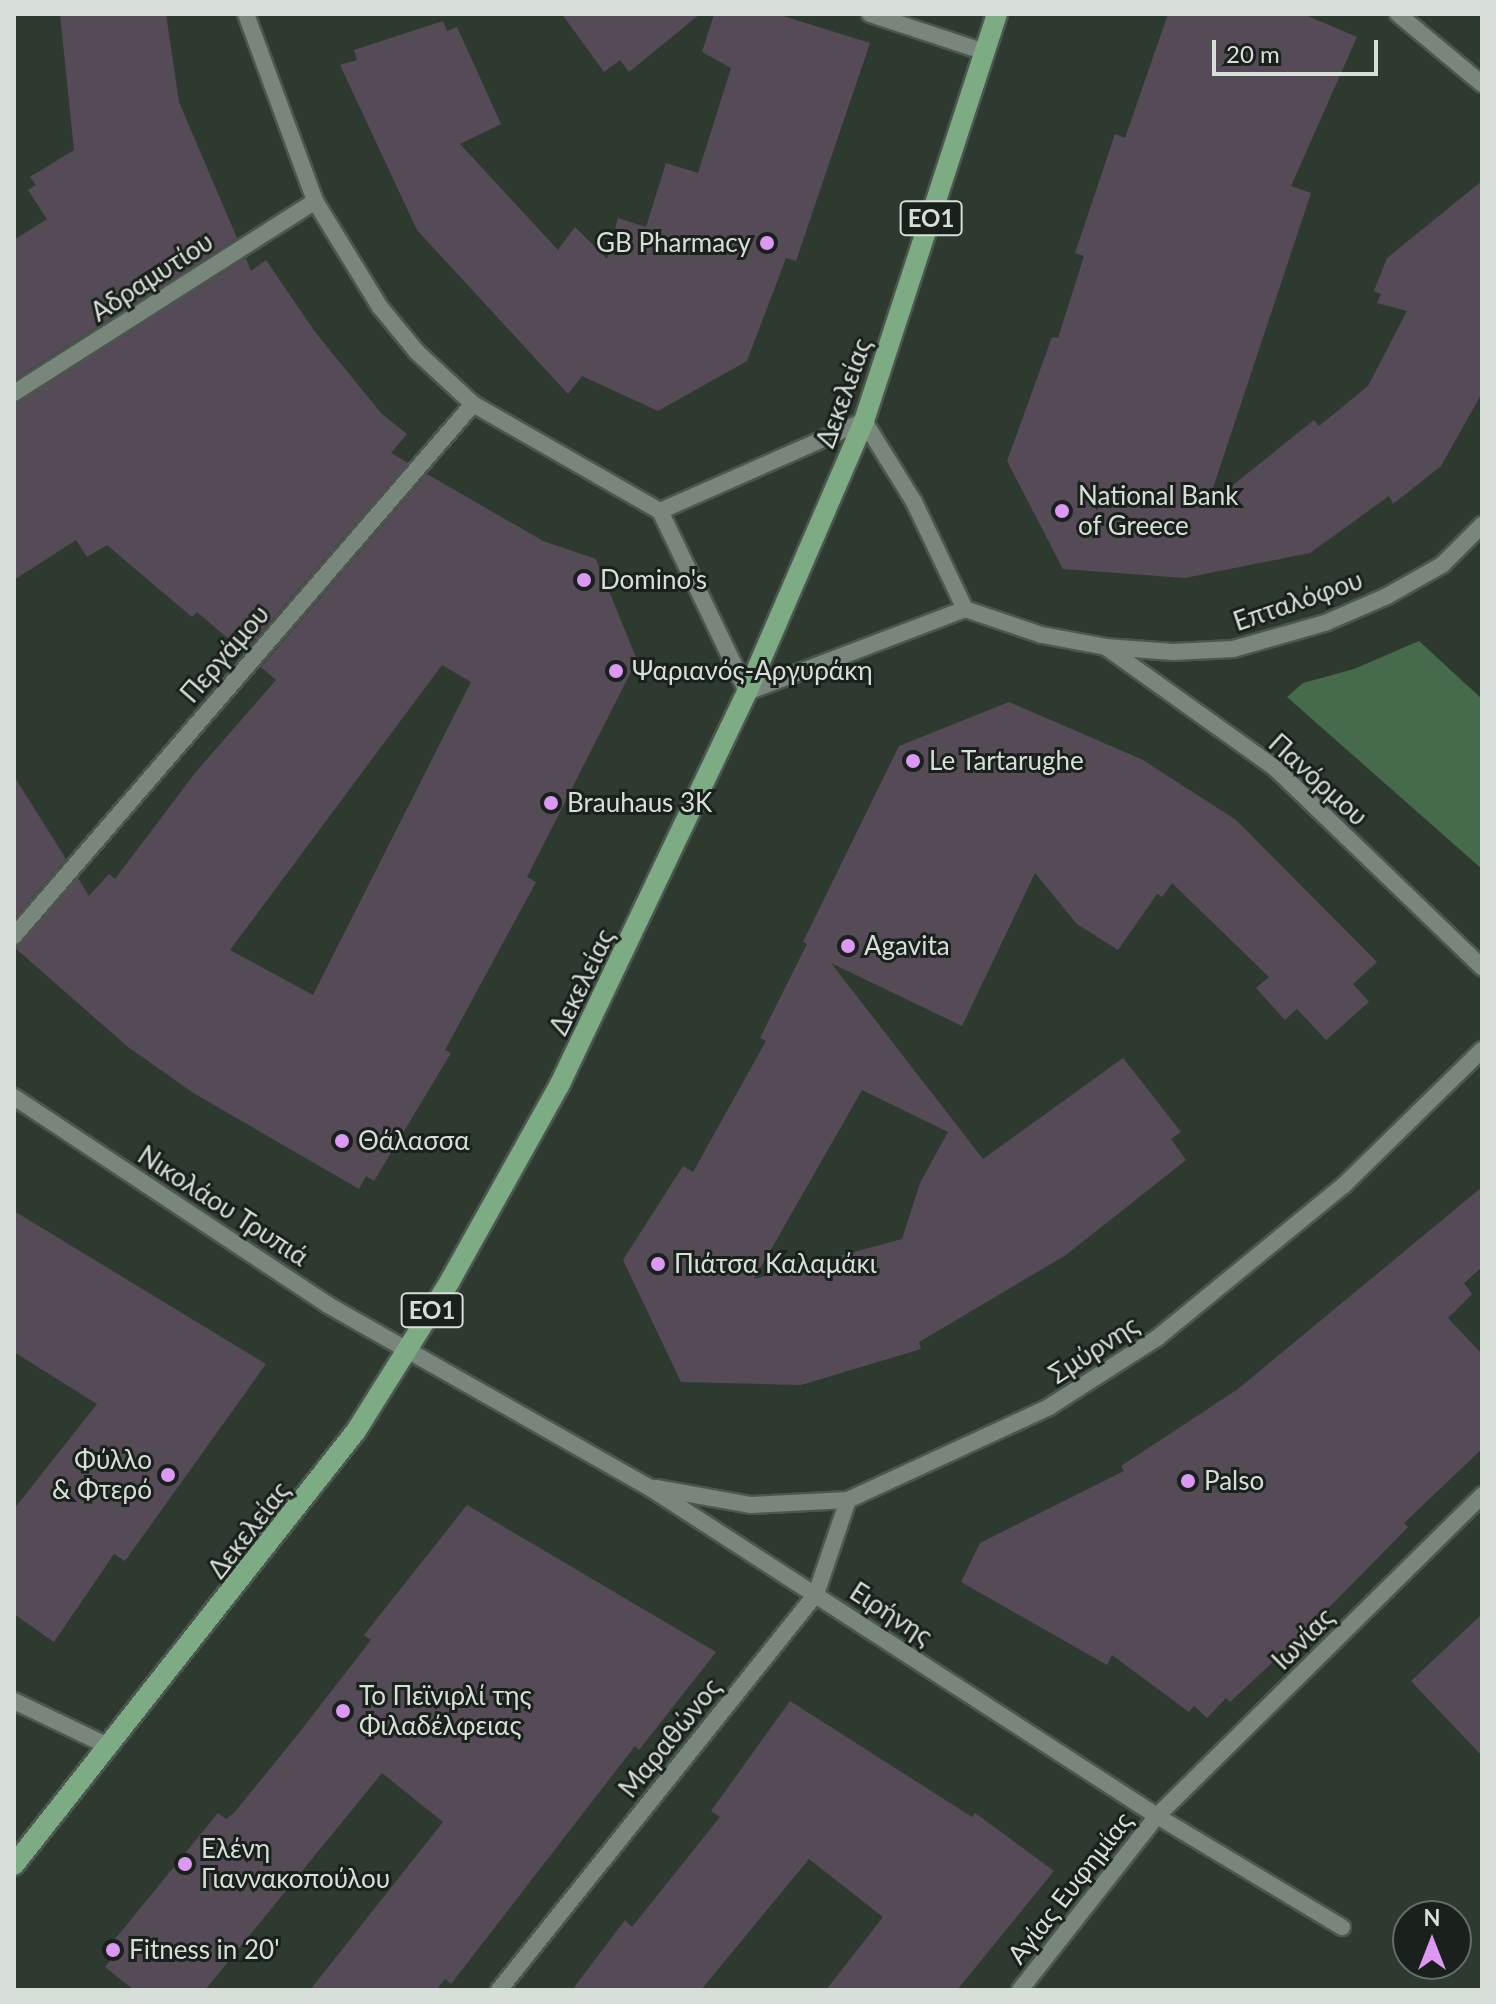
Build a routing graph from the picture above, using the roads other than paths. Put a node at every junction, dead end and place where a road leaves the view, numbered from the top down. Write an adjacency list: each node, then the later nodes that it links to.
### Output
1 (246, 14): 7 (street)
2 (870, 14): 5 (street)
3 (997, 14): 5 (main road, Δεκελείας / ΕΟ1)
4 (1398, 14): 6 (street)
5 (985, 52): 10 (main road, Δεκελείας / ΕΟ1)
6 (1482, 84)
7 (315, 201): 8 (street, Αδραμυτίου); 9 (street)
8 (14, 393)
9 (473, 404): 11 (street); 16 (street, Περγάμου)
10 (864, 421): 11 (street); 13 (street); 15 (main road, Δεκελείας / ΕΟ1)
11 (660, 511): 15 (street)
12 (1482, 525): 14 (street, Επταλόφου)
13 (965, 609): 14 (street, Επταλόφου); 15 (street)
14 (1106, 647): 17 (street, Πανόρμου)
15 (747, 692): 20 (main road, Δεκελείας / ΕΟ1)
16 (14, 936)
17 (1482, 967)
18 (1482, 1050): 23 (street, Σμύρνης)
19 (14, 1097): 20 (street, Νικολάου Τρυπιά)
20 (408, 1351): 21 (street, Ειρήνης); 26 (main road, Δεκελείας / ΕΟ1)
21 (647, 1486): 23 (street, Σμύρνης); 24 (street, Ειρήνης)
22 (1482, 1495): 27 (street, Ιωνίας)
23 (848, 1500): 24 (street, Μαραθώνος)
24 (816, 1594): 27 (street, Ειρήνης); 30 (street, Μαραθώνος)
25 (14, 1701): 26 (street)
26 (110, 1747): 28 (main road, Δεκελείας / ΕΟ1)
27 (1157, 1816): 29 (street, Ειρήνης); 31 (street, Αγίας Ευφημίας)
28 (14, 1865)
29 (1342, 1927)
30 (499, 1990)
31 (1020, 1990)

